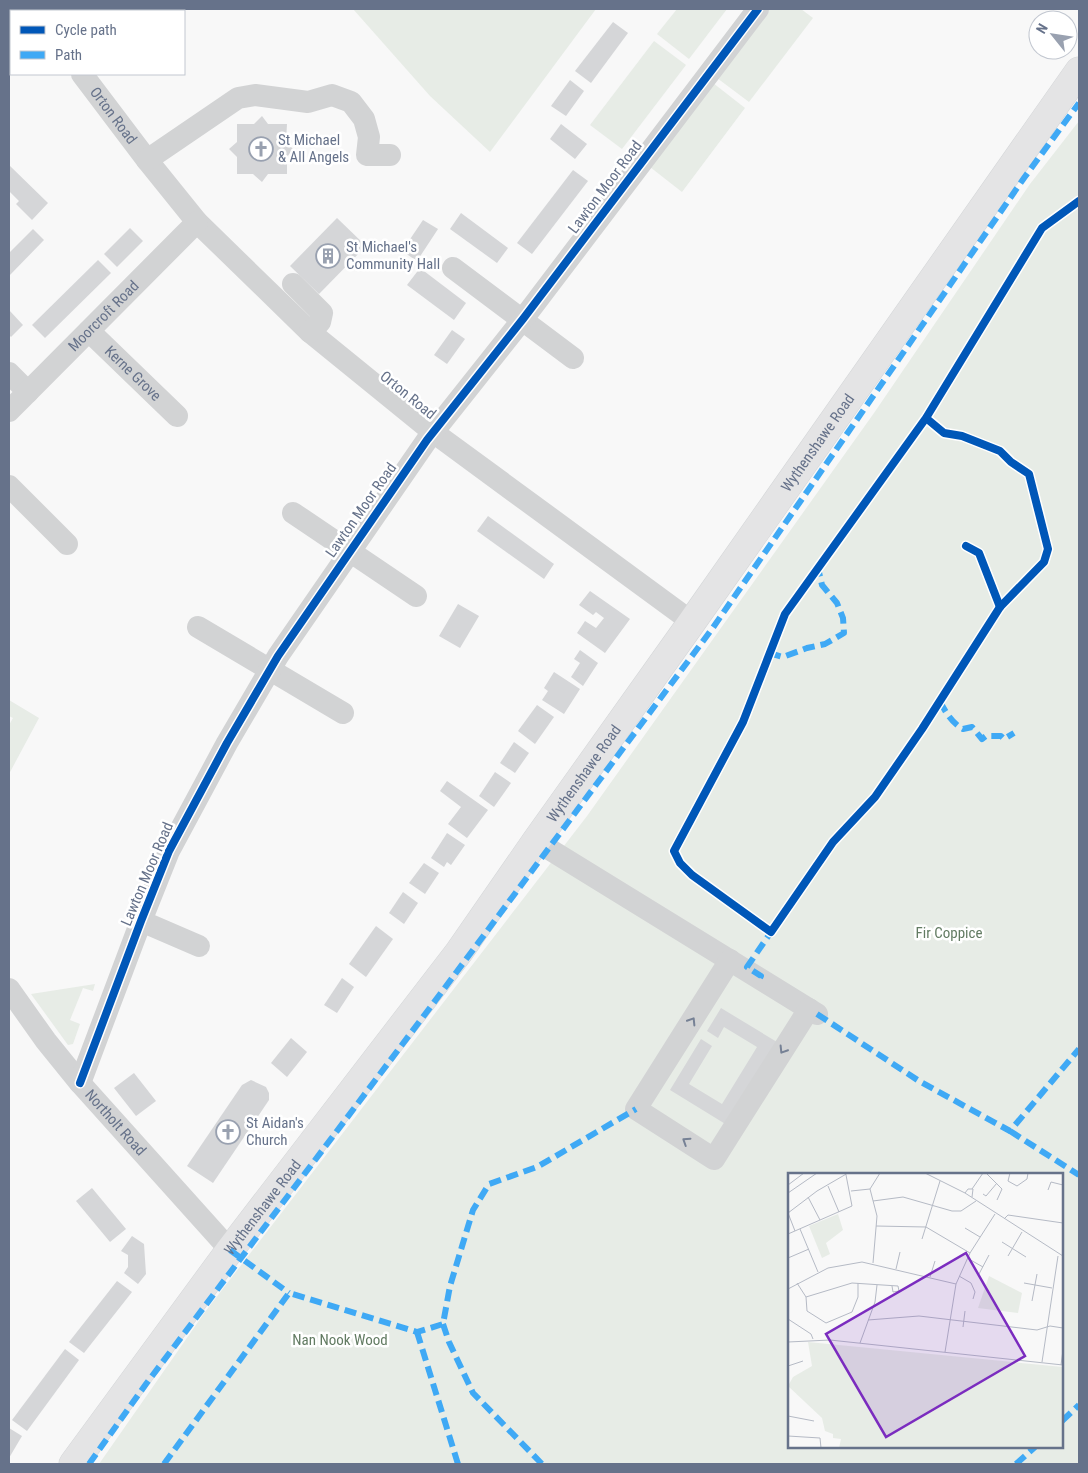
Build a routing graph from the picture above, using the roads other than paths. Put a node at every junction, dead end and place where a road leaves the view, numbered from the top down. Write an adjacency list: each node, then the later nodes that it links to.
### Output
1 (758, 9): 9 (street, Lawton Moor Road)
2 (1079, 72): 23 (main road, Wythenshawe Road)
3 (83, 75): 5 (street, Orton Road)
4 (390, 156): 5 (street)
5 (147, 160): 6 (street, Orton Road)
6 (197, 222): 10 (street, Moorcroft Road); 11 (street, Orton Road)
7 (453, 268): 9 (street)
8 (293, 284): 11 (street)
9 (523, 319): 12 (street); 17 (street, Lawton Moor Road)
10 (89, 331): 14 (street, Moorcroft Road); 16 (street, Kerne Grove)
11 (310, 332): 17 (street, Orton Road)
12 (573, 358)
13 (9, 373): 14 (street)
14 (28, 392): 15 (street, Moorcroft Road)
15 (9, 411)
16 (177, 416)
17 (433, 432): 21 (street, Lawton Moor Road); 23 (street, Orton Road)
18 (9, 486): 20 (street)
19 (293, 513): 21 (street)
20 (67, 544)
21 (348, 552): 22 (street); 25 (street, Lawton Moor Road)
22 (416, 596)
23 (692, 622): 27 (main road, Wythenshawe Road)
24 (198, 627): 25 (street)
25 (270, 670): 26 (street); 28 (street, Lawton Moor Road)
26 (344, 713)
27 (536, 841): 30 (street); 33 (main road, Wythenshawe Road)
28 (141, 921): 29 (street); 32 (street, Lawton Moor Road)
29 (199, 946)
30 (730, 960): 30 (street, one-way to 30)
31 (9, 989): 32 (street, Northolt Road)
32 (80, 1083): 33 (street, Northolt Road)
33 (230, 1250): 34 (main road, Wythenshawe Road)
34 (73, 1464)

